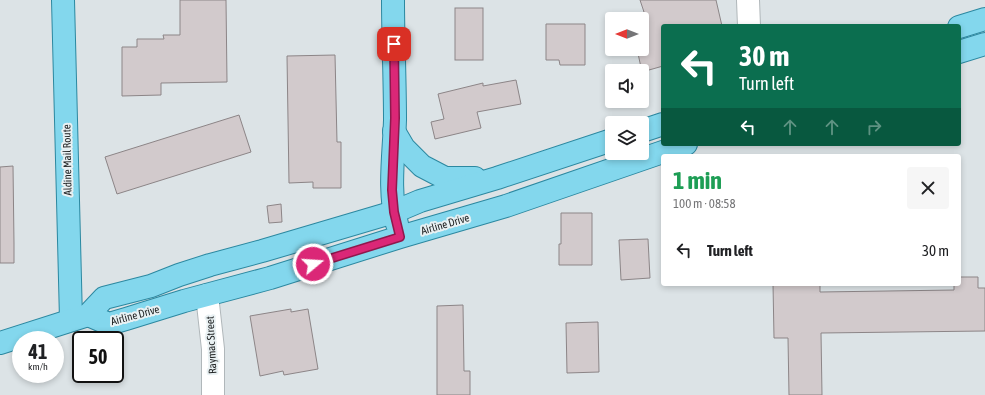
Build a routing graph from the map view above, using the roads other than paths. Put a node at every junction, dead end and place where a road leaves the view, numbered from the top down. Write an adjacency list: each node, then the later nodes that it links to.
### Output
1 (63, 0): 18 (main road, Aldine Mail Route)
2 (393, 0): 11 (main road)
3 (748, 0): 5 (street)
4 (985, 19): 6 (main road)
5 (749, 24)
6 (961, 26)
7 (985, 44): 8 (main road)
8 (961, 51)
9 (661, 125): 10 (main road)
10 (649, 128)
11 (394, 131): 14 (main road); 15 (main road)
12 (605, 142): 14 (main road, Airline Drive)
13 (680, 146): 16 (main road, Airline Drive)
14 (497, 178): 15 (main road, Airline Drive)
15 (394, 212): 16 (main road); 18 (main road, Airline Drive)
16 (400, 237): 17 (main road, Airline Drive)
17 (208, 295): 18 (main road, Airline Drive); 20 (street, Raymac Street)
18 (79, 317): 19 (main road, Airline Drive)
19 (0, 343)
20 (213, 395)

